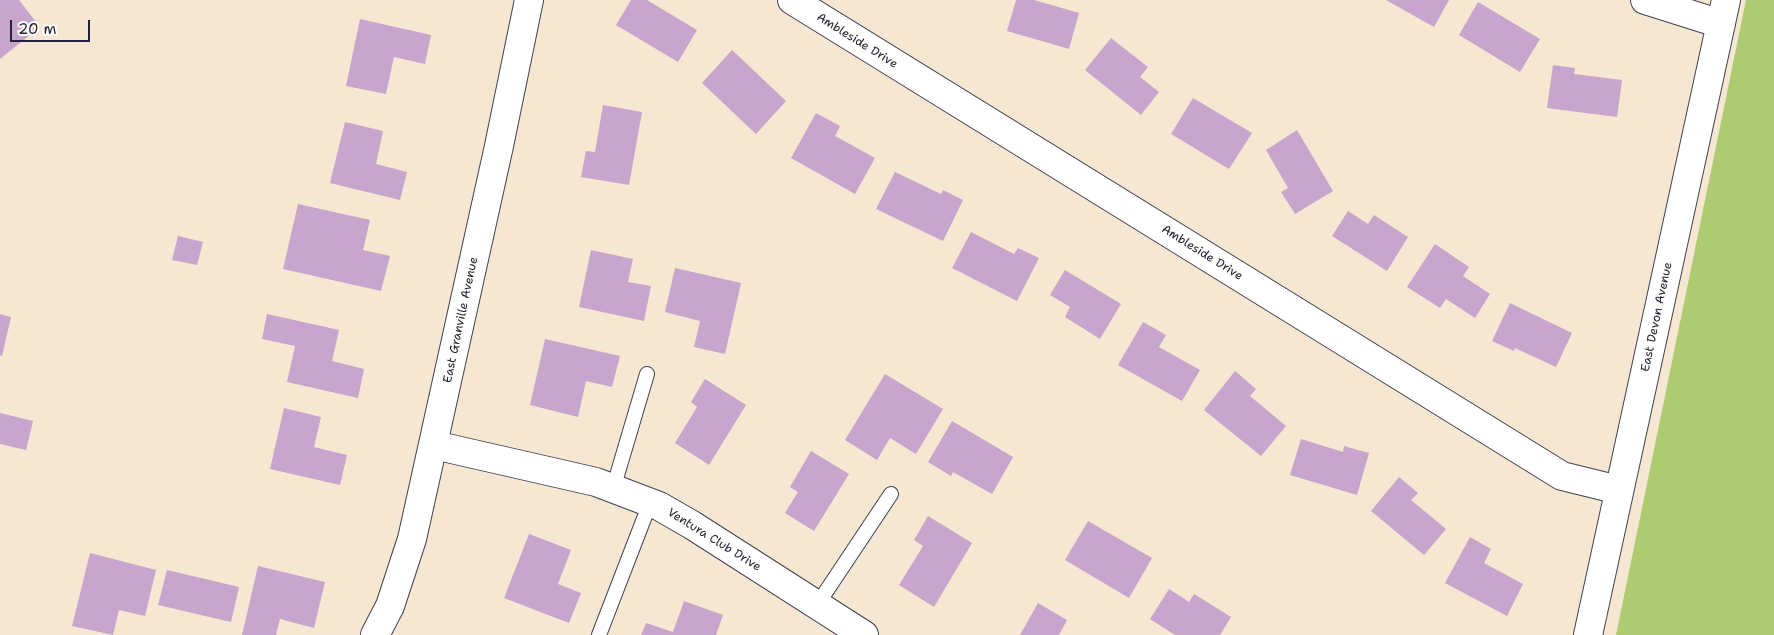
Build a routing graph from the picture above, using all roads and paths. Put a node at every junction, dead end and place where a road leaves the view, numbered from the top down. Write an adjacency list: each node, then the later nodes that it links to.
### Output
1 (529, 0): 6 (street, East Granville Avenue)
2 (792, 0): 8 (street, Ambleside Drive)
3 (1645, 0): 4 (street)
4 (1723, 12): 8 (street, East Devon Avenue)
5 (647, 374): 7 (lane)
6 (434, 445): 7 (street, Ventura Club Drive); 12 (street, East Granville Avenue)
7 (613, 489): 10 (street, Ventura Club Drive)
8 (1619, 490): 15 (street, East Devon Avenue)
9 (891, 494): 11 (lane)
10 (650, 503): 11 (street, Ventura Club Drive); 13 (lane)
11 (817, 604): 14 (street, Ventura Club Drive)
12 (375, 635)
13 (599, 635)
14 (864, 635)
15 (1588, 635)

